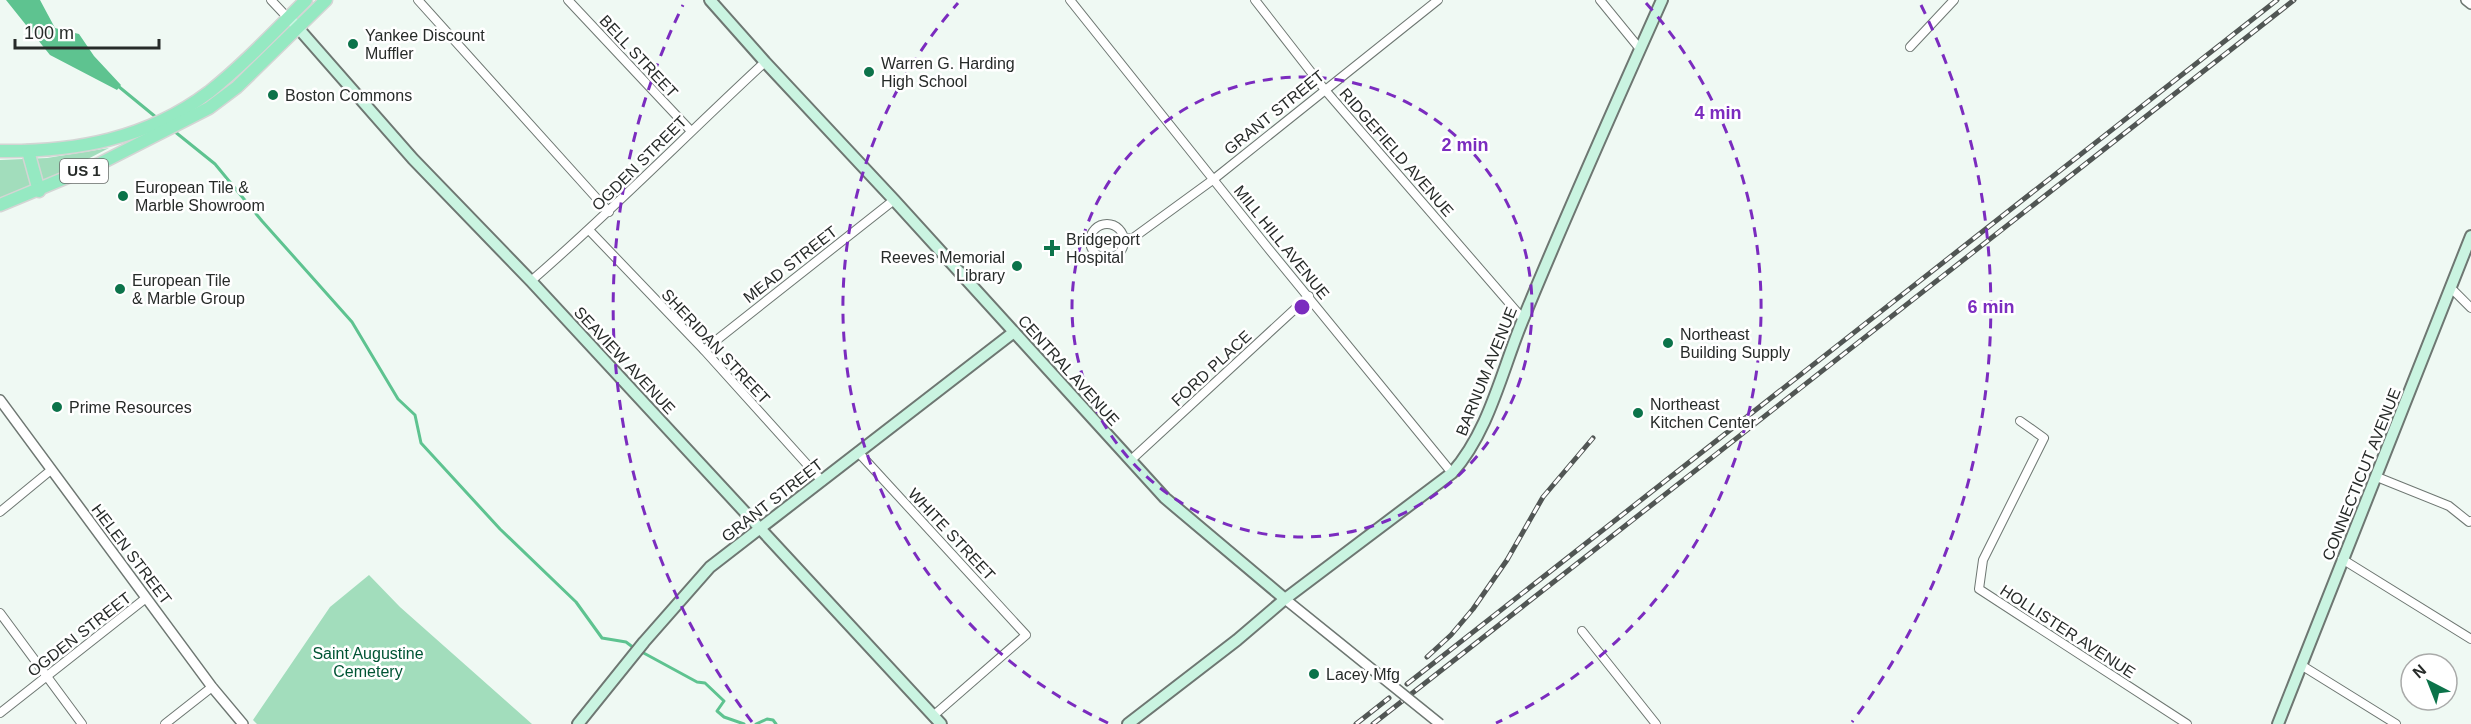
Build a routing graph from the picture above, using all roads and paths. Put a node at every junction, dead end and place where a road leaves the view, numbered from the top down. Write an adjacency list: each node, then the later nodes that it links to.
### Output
1 (271, 0): 16 (street)
2 (306, 0): 16 (main road, US 1)
3 (326, 0): 17 (main road, US 1)
4 (418, 0): 29 (street)
5 (568, 0): 22 (street, BELL STREET)
6 (710, 0): 20 (main road, CENTRAL AVENUE)
7 (1070, 0): 25 (street, MILL HILL AVENUE)
8 (1255, 0): 21 (street, RIDGEFIELD AVENUE)
9 (1438, 0): 14 (street, GRANT STREET)
10 (1600, 0): 19 (street)
11 (1662, 0): 19 (main road, BARNUM AVENUE)
12 (1954, 0): 18 (street)
13 (2466, 0): 15 (street)
14 (1427, 3): 21 (street, GRANT STREET)
15 (2471, 4)
16 (287, 17): 17 (main road, SEAVIEW AVENUE); 24 (main road, US 1)
17 (298, 28): 26 (main road, US 1); 33 (main road, SEAVIEW AVENUE)
18 (1910, 47)
19 (1640, 49): 37 (main road, BARNUM AVENUE)
20 (765, 62): 22 (street, OGDEN STREET); 27 (main road, CENTRAL AVENUE)
21 (1325, 90): 25 (street, GRANT STREET); 37 (street, RIDGEFIELD AVENUE)
22 (691, 130): 29 (street, OGDEN STREET)
23 (0, 151): 24 (main road, US 1)
24 (28, 152): 26 (main road)
25 (1214, 179): 32 (street, GRANT STREET); 35 (street, MILL HILL AVENUE)
26 (39, 191): 28 (main road, US 1)
27 (894, 200): 38 (main road, CENTRAL AVENUE); 39 (street, MEAD STREET)
28 (0, 205)
29 (609, 212): 30 (street, OGDEN STREET)
30 (589, 230): 33 (street, OGDEN STREET); 39 (street, SHERIDAN STREET)
31 (2471, 236): 34 (main road, CONNECTICUT AVENUE)
32 (1124, 239): 32 (street, GRANT STREET)
33 (531, 281): 50 (main road, SEAVIEW AVENUE)
34 (2451, 288): 36 (street); 46 (main road, CONNECTICUT AVENUE)
35 (1309, 296): 43 (street, FORD PLACE); 45 (street, MILL HILL AVENUE)
36 (2471, 308)
37 (1523, 319): 45 (main road, BARNUM AVENUE)
38 (1014, 332): 42 (main road, GRANT STREET); 43 (main road, CENTRAL AVENUE)
39 (704, 350): 47 (street, SHERIDAN STREET)
40 (0, 400): 44 (street, HELEN STREET)
41 (2020, 421): 69 (street, HOLLISTER AVENUE)
42 (858, 452): 47 (main road, GRANT STREET); 61 (street, WHITE STREET)
43 (1131, 460): 53 (main road, CENTRAL AVENUE)
44 (51, 470): 48 (street); 52 (street, HELEN STREET)
45 (1452, 473): 53 (main road, BARNUM AVENUE)
46 (2377, 477): 49 (street); 51 (main road, CONNECTICUT AVENUE)
47 (822, 481): 50 (main road, GRANT STREET)
48 (0, 512)
49 (2470, 522)
50 (761, 529): 61 (main road, SEAVIEW AVENUE); 65 (main road, GRANT STREET)
51 (2342, 559): 56 (street); 57 (main road, CONNECTICUT AVENUE)
52 (146, 598): 58 (street, OGDEN STREET); 59 (street, HELEN STREET)
53 (1285, 599): 66 (main road, BARNUM AVENUE); 67 (street, CENTRAL AVENUE, bridge)
54 (0, 613): 58 (street)
55 (1582, 630): 68 (street)
56 (2471, 639)
57 (2301, 665): 70 (main road, CONNECTICUT AVENUE); 71 (street)
58 (46, 676): 60 (street, OGDEN STREET); 62 (street)
59 (212, 687): 63 (street); 64 (street, HELEN STREET)
60 (0, 714)
61 (937, 720)
62 (82, 724)
63 (165, 724)
64 (243, 724)
65 (578, 724)
66 (1128, 724)
67 (1440, 724)
68 (1656, 724)
69 (2187, 724)
70 (2278, 724)
71 (2396, 724)

